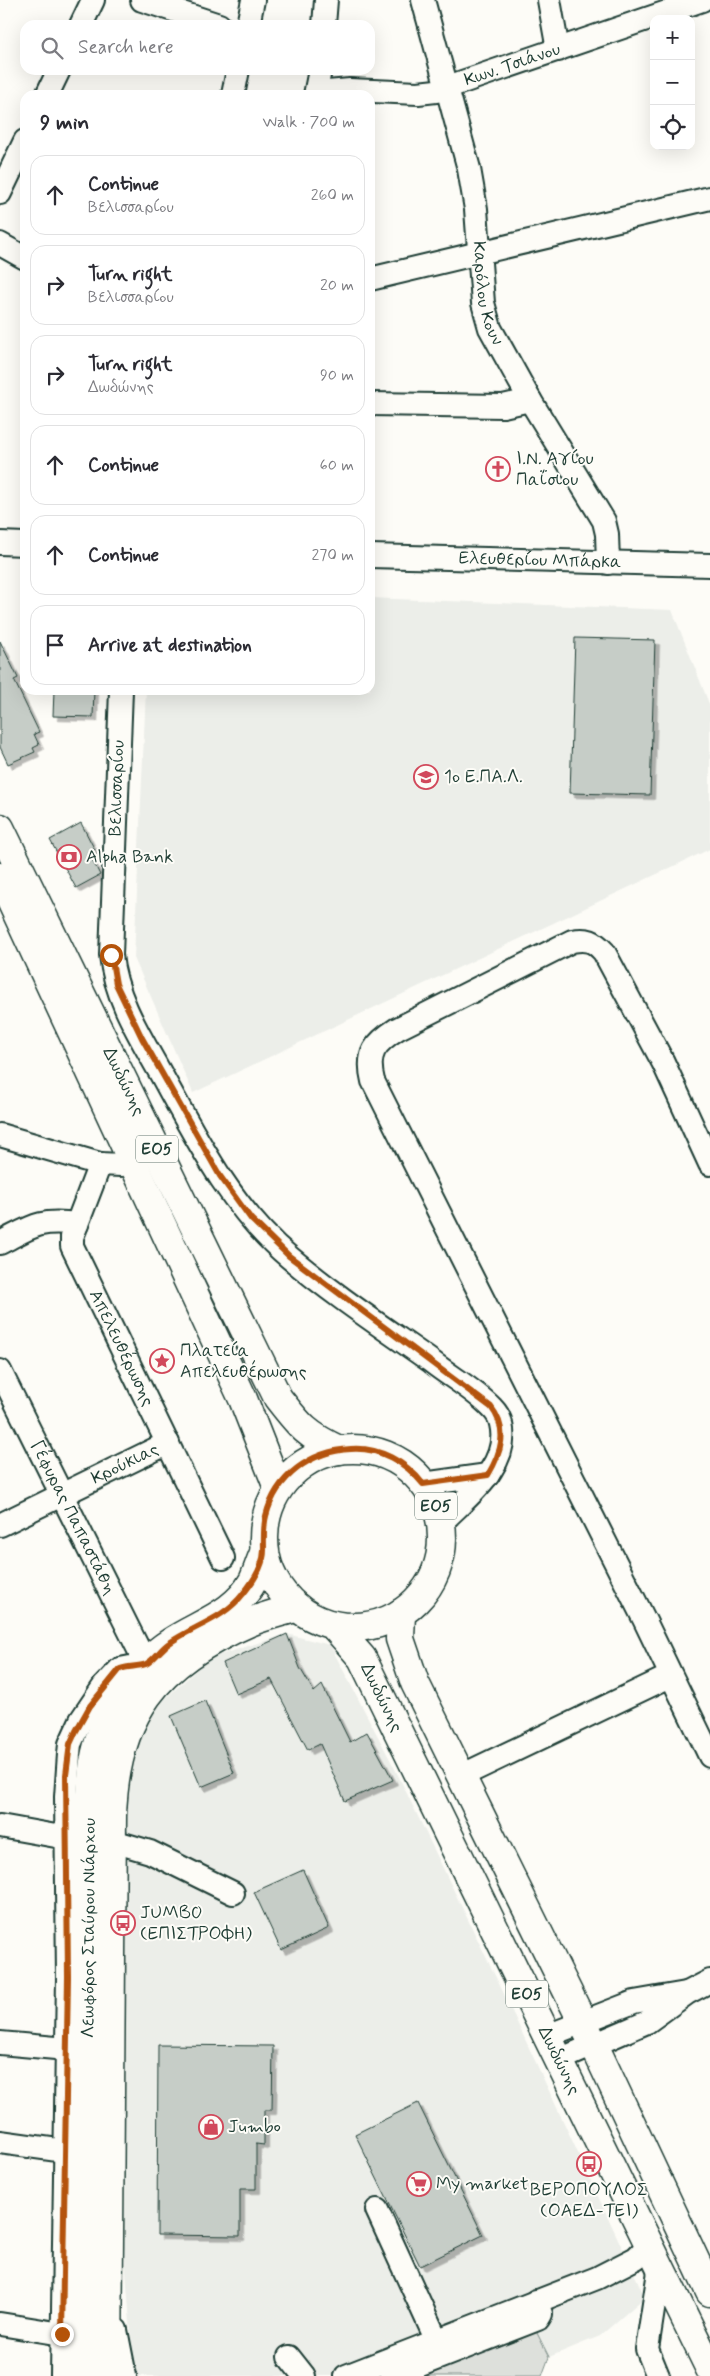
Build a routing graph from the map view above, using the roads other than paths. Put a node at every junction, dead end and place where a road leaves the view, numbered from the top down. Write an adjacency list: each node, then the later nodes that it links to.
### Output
1 (93, 0): 8 (street)
2 (142, 0): 9 (street)
3 (253, 0): 10 (street)
4 (326, 0): 11 (street)
5 (422, 0): 16 (street, Καρόλου Κουν)
6 (549, 0): 12 (street)
7 (702, 0): 12 (street, Κων. Τσιάνου)
8 (83, 20)
9 (204, 20)
10 (249, 20)
11 (324, 20)
12 (558, 50): 16 (street, Κων. Τσιάνου)
13 (57, 75): 17 (street)
14 (237, 75): 18 (street)
15 (319, 75): 19 (street)
16 (446, 88): 20 (street, Κων. Τσιάνου); 25 (street, Καρόλου Κουν)
17 (49, 90)
18 (234, 90)
19 (317, 90)
20 (375, 91)
21 (20, 151): 22 (street)
22 (0, 193)
23 (710, 198): 25 (street)
24 (0, 244): 26 (street)
25 (479, 252): 27 (street); 28 (street, Καρόλου Κουν)
26 (20, 255)
27 (375, 278)
28 (530, 400): 29 (street); 33 (street, Καρόλου Κουν)
29 (375, 404)
30 (0, 543): 31 (street)
31 (20, 544)
32 (375, 556): 33 (street, Ελευθερίου Μπάρκα)
33 (608, 562): 34 (street, Ελευθερίου Μπάρκα)
34 (710, 565)
35 (121, 695): 47 (street, Βελισσαρίου)
36 (0, 828): 46 (main road, Δωδώνης / ΕΟ5)
37 (0, 877): 39 (main road, Δωδώνης / ΕΟ5)
38 (0, 1135): 40 (street)
39 (133, 1162): 40 (street); 49 (main road, Δωδώνης / ΕΟ5)
40 (100, 1164): 42 (street, Απελευθέρωσης)
41 (710, 1164): 59 (street)
42 (77, 1224): 43 (street); 45 (street, Απελευθέρωσης)
43 (0, 1243)
44 (0, 1371): 50 (street, Γέφυρας Παπαστάθη)
45 (168, 1443): 50 (street, Κρούκιας); 54 (street, Απελευθέρωσης)
46 (338, 1450): 48 (main road, Δωδώνης / ΕΟ5); 49 (main road, Δωδώνης / ΕΟ5)
47 (488, 1475): 48 (street); 51 (street, Βελισσαρίου)
48 (423, 1484): 51 (main road, Δωδώνης / ΕΟ5)
49 (278, 1488): 53 (main road, Δωδώνης / ΕΟ5)
50 (62, 1495): 52 (street, Κρούκιας); 58 (street, Γέφυρας Παπαστάθη)
51 (441, 1523): 56 (main road, Δωδώνης / ΕΟ5)
52 (0, 1525)
53 (264, 1552): 55 (main road, Δωδώνης / ΕΟ5); 58 (main road, Λεωφόρος Σταύρου Νιάρχου)
54 (223, 1558)
55 (297, 1607): 57 (main road, Δωδώνης / ΕΟ5); 64 (main road, Λεωφόρος Σταύρου Νιάρχου)
56 (401, 1613): 57 (main road, Δωδώνης / ΕΟ5); 61 (main road, Δωδώνης / ΕΟ5)
57 (333, 1625): 68 (main road, Δωδώνης / ΕΟ5)
58 (146, 1664): 63 (street); 86 (main road, Λεωφόρος Σταύρου Νιάρχου)
59 (670, 1676): 60 (street); 61 (street)
60 (710, 1756)
61 (461, 1776): 67 (main road, Δωδώνης / ΕΟ5)
62 (0, 1826): 63 (street)
63 (67, 1838): 70 (street)
64 (113, 1841): 65 (street); 78 (main road, Λεωφόρος Σταύρου Νιάρχου)
65 (233, 1894)
66 (710, 1981): 67 (street)
67 (588, 2034): 68 (street); 71 (street); 76 (main road, Δωδώνης / ΕΟ5)
68 (548, 2036): 71 (main road, Δωδώνης / ΕΟ5)
69 (0, 2043): 70 (street)
70 (67, 2049): 73 (street)
71 (559, 2060): 75 (main road, Δωδώνης / ΕΟ5)
72 (0, 2142): 73 (street)
73 (65, 2151): 80 (street)
74 (377, 2210): 81 (street)
75 (654, 2255): 81 (street); 84 (main road, Δωδώνης / ΕΟ5); 91 (street)
76 (701, 2258): 77 (main road, Δωδώνης / ΕΟ5)
77 (710, 2292)
78 (108, 2301): 87 (main road, Λεωφόρος Σταύρου Νιάρχου); 88 (street)
79 (0, 2324): 80 (street)
80 (62, 2334): 85 (street)
81 (440, 2347): 83 (street)
82 (289, 2357): 89 (street)
83 (391, 2370): 90 (street)
84 (710, 2370)
85 (62, 2376)
86 (86, 2376)
87 (108, 2376)
88 (125, 2376)
89 (304, 2376)
90 (346, 2376)
91 (658, 2376)

